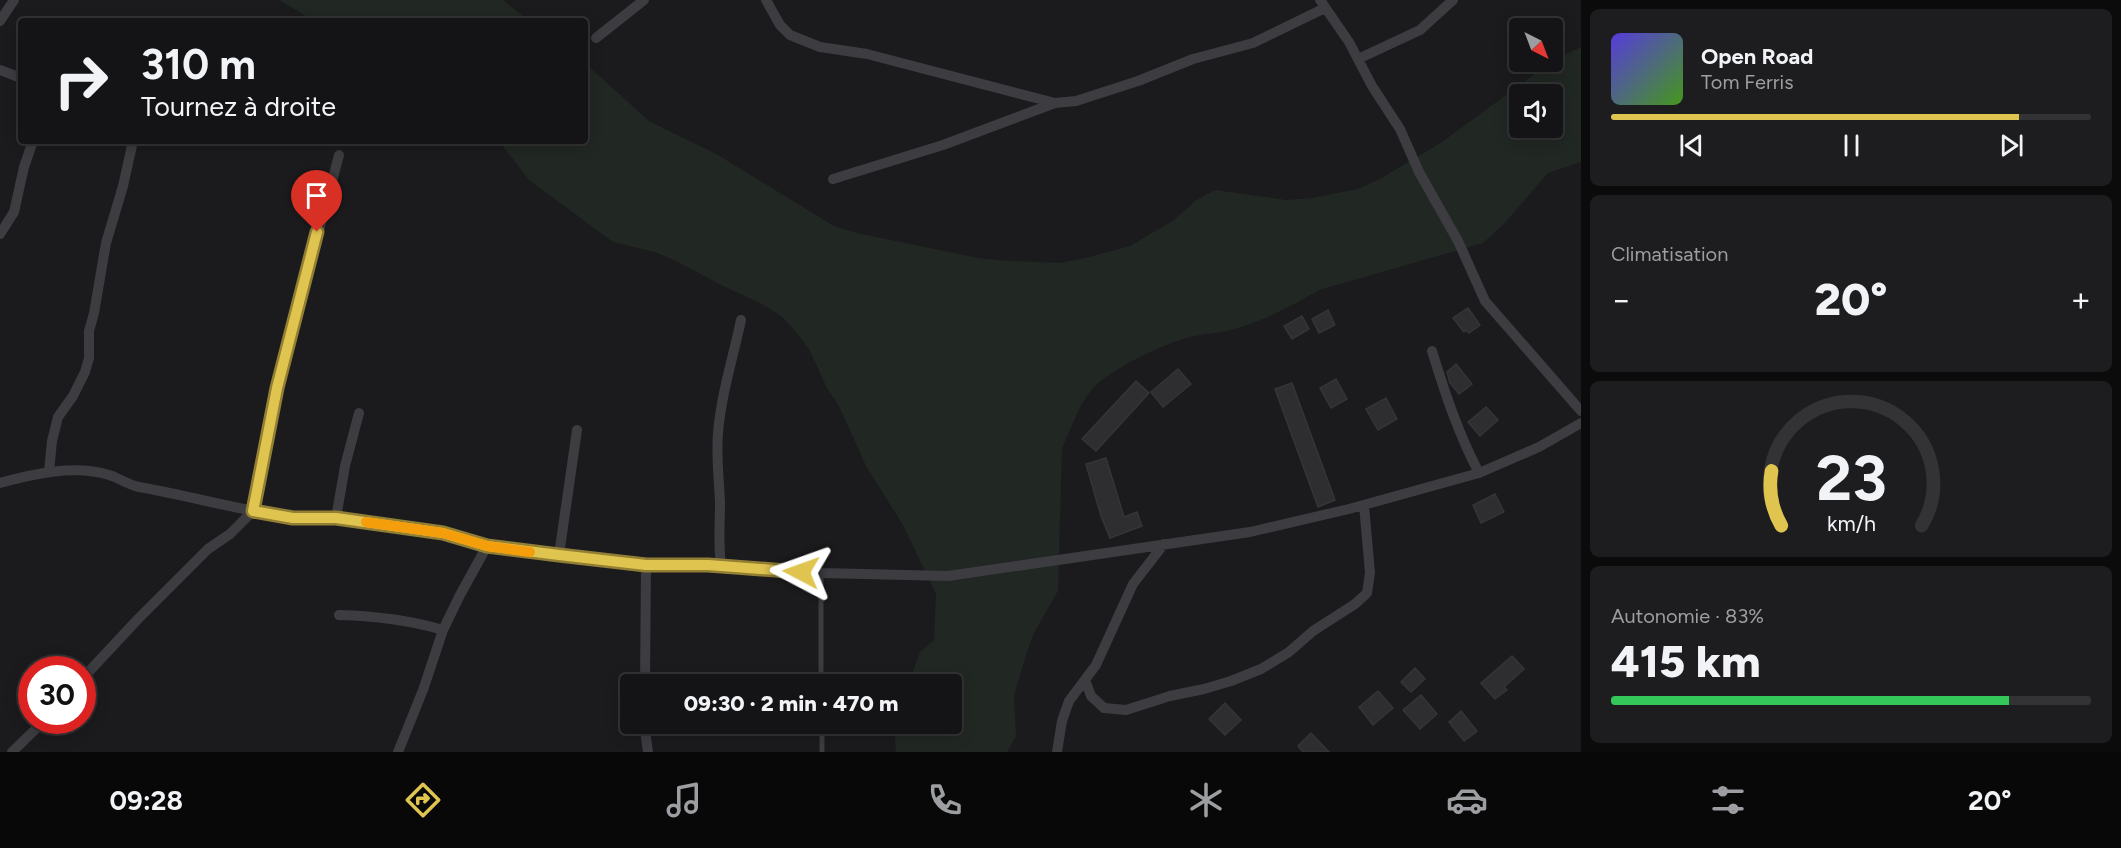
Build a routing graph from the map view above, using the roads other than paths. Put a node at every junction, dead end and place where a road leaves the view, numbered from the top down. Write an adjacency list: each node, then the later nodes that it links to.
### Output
1 (14, 0): 6 (street)
2 (766, 0): 11 (street)
3 (1454, 0): 8 (street)
4 (641, 1): 7 (street)
5 (1322, 4): 8 (street); 11 (street)
6 (0, 21)
7 (596, 38)
8 (1358, 59): 19 (street)
9 (0, 70): 10 (street)
10 (18, 77)
11 (1054, 103): 15 (street)
12 (32, 144): 16 (street)
13 (132, 144): 23 (street)
14 (339, 155): 27 (street)
15 (833, 179)
16 (0, 234)
17 (741, 320): 33 (street)
18 (1432, 351): 24 (street)
19 (1581, 411)
20 (359, 413): 28 (street)
21 (1581, 423): 24 (street)
22 (577, 430): 31 (street)
23 (49, 472): 25 (street); 27 (street)
24 (1479, 472): 26 (street)
25 (0, 483)
26 (1364, 505): 29 (street); 40 (street)
27 (253, 511): 28 (street); 37 (street)
28 (336, 518): 30 (street)
29 (1164, 544): 34 (street); 40 (street)
30 (487, 546): 31 (street); 36 (street)
31 (559, 555): 32 (street)
32 (646, 565): 33 (street); 38 (street)
33 (721, 566): 34 (street)
34 (821, 573): 39 (lane)
35 (339, 615): 36 (street)
36 (443, 630): 45 (street)
37 (96, 664)
38 (645, 674)
39 (822, 674)
40 (1085, 680): 48 (street)
41 (31, 734): 44 (street)
42 (646, 734): 46 (street)
43 (822, 734): 47 (lane)
44 (12, 752)
45 (398, 752)
46 (648, 752)
47 (822, 752)
48 (1057, 752)

